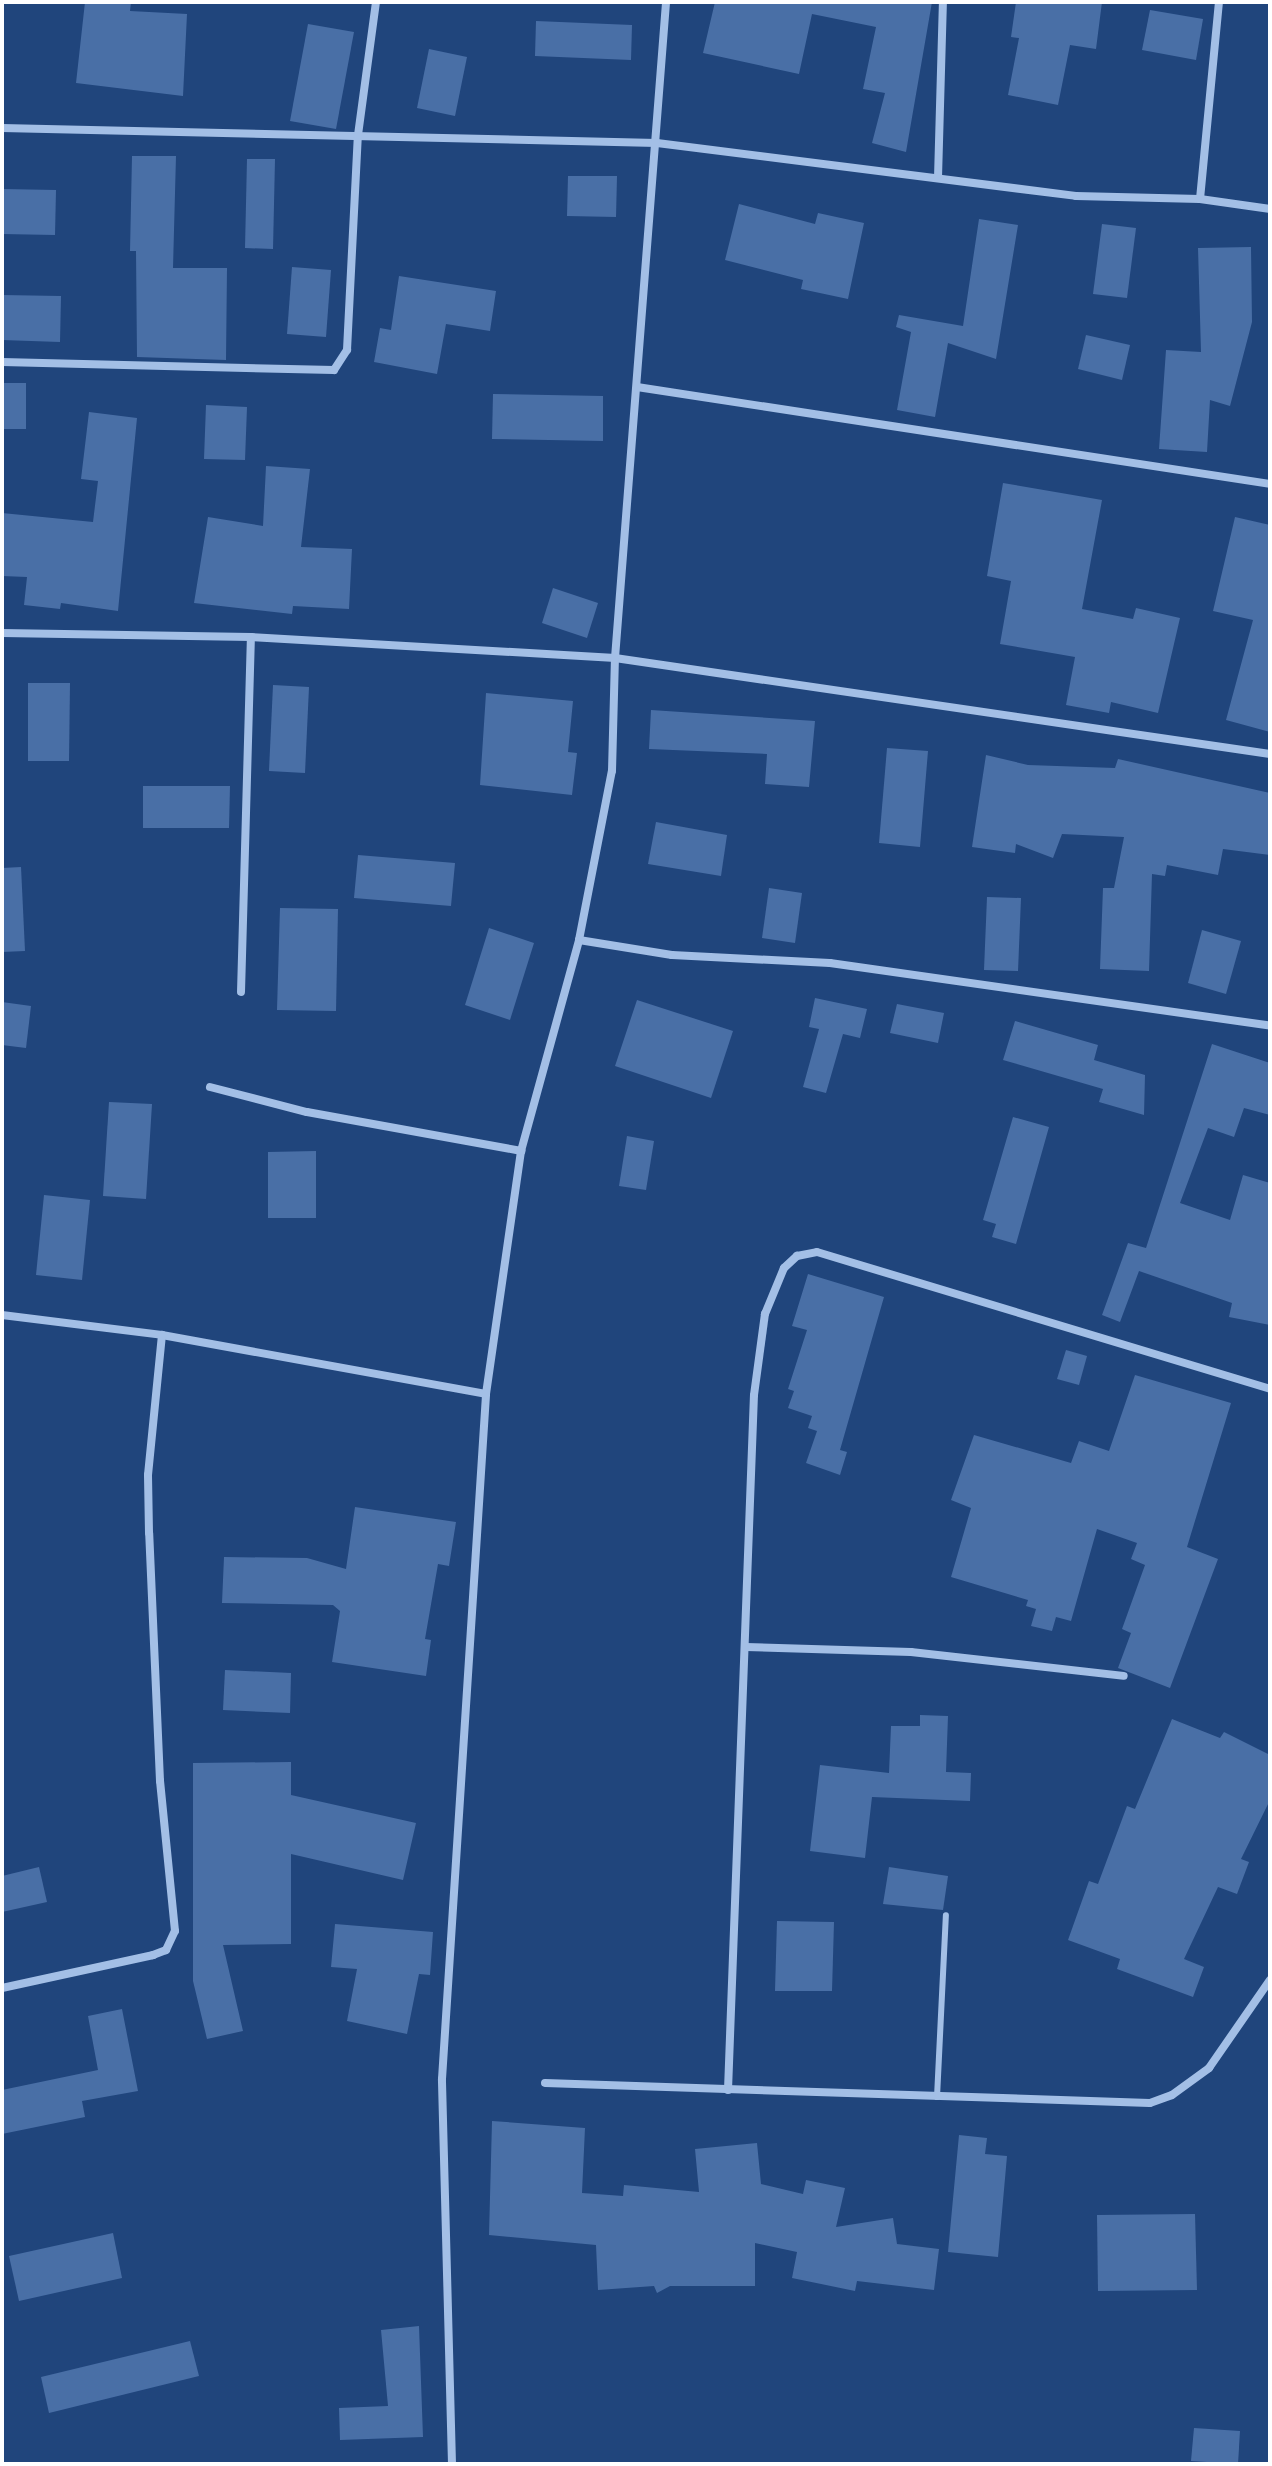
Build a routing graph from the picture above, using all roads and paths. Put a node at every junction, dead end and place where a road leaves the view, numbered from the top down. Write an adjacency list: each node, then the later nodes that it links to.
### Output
1 (376, 2): 6 (street)
2 (666, 2): 7 (street)
3 (943, 2): 8 (street)
4 (1219, 2): 9 (street)
5 (2, 128): 6 (street)
6 (358, 135): 7 (street); 11 (street)
7 (657, 143): 8 (street); 12 (street)
8 (938, 178): 9 (street)
9 (1200, 199): 10 (street)
10 (1270, 209)
11 (2, 362)
12 (637, 387): 13 (street); 16 (street)
13 (1270, 484)
14 (2, 633): 15 (street)
15 (251, 637): 16 (street); 19 (street)
16 (615, 658): 17 (street); 18 (street)
17 (1270, 754)
18 (579, 940): 20 (street); 22 (street)
19 (241, 992)
20 (1270, 1026)
21 (210, 1087): 22 (street)
22 (521, 1151): 26 (street)
23 (2, 1315): 24 (street)
24 (162, 1335): 26 (street); 31 (street)
25 (1270, 1389): 27 (street)
26 (486, 1394): 35 (street)
27 (746, 1647): 28 (street); 33 (street)
28 (1124, 1676)
29 (946, 1915): 34 (lane)
30 (1270, 1980): 34 (street)
31 (2, 1988)
32 (545, 2083): 33 (street)
33 (728, 2090): 34 (street)
34 (937, 2097)
35 (452, 2464)

